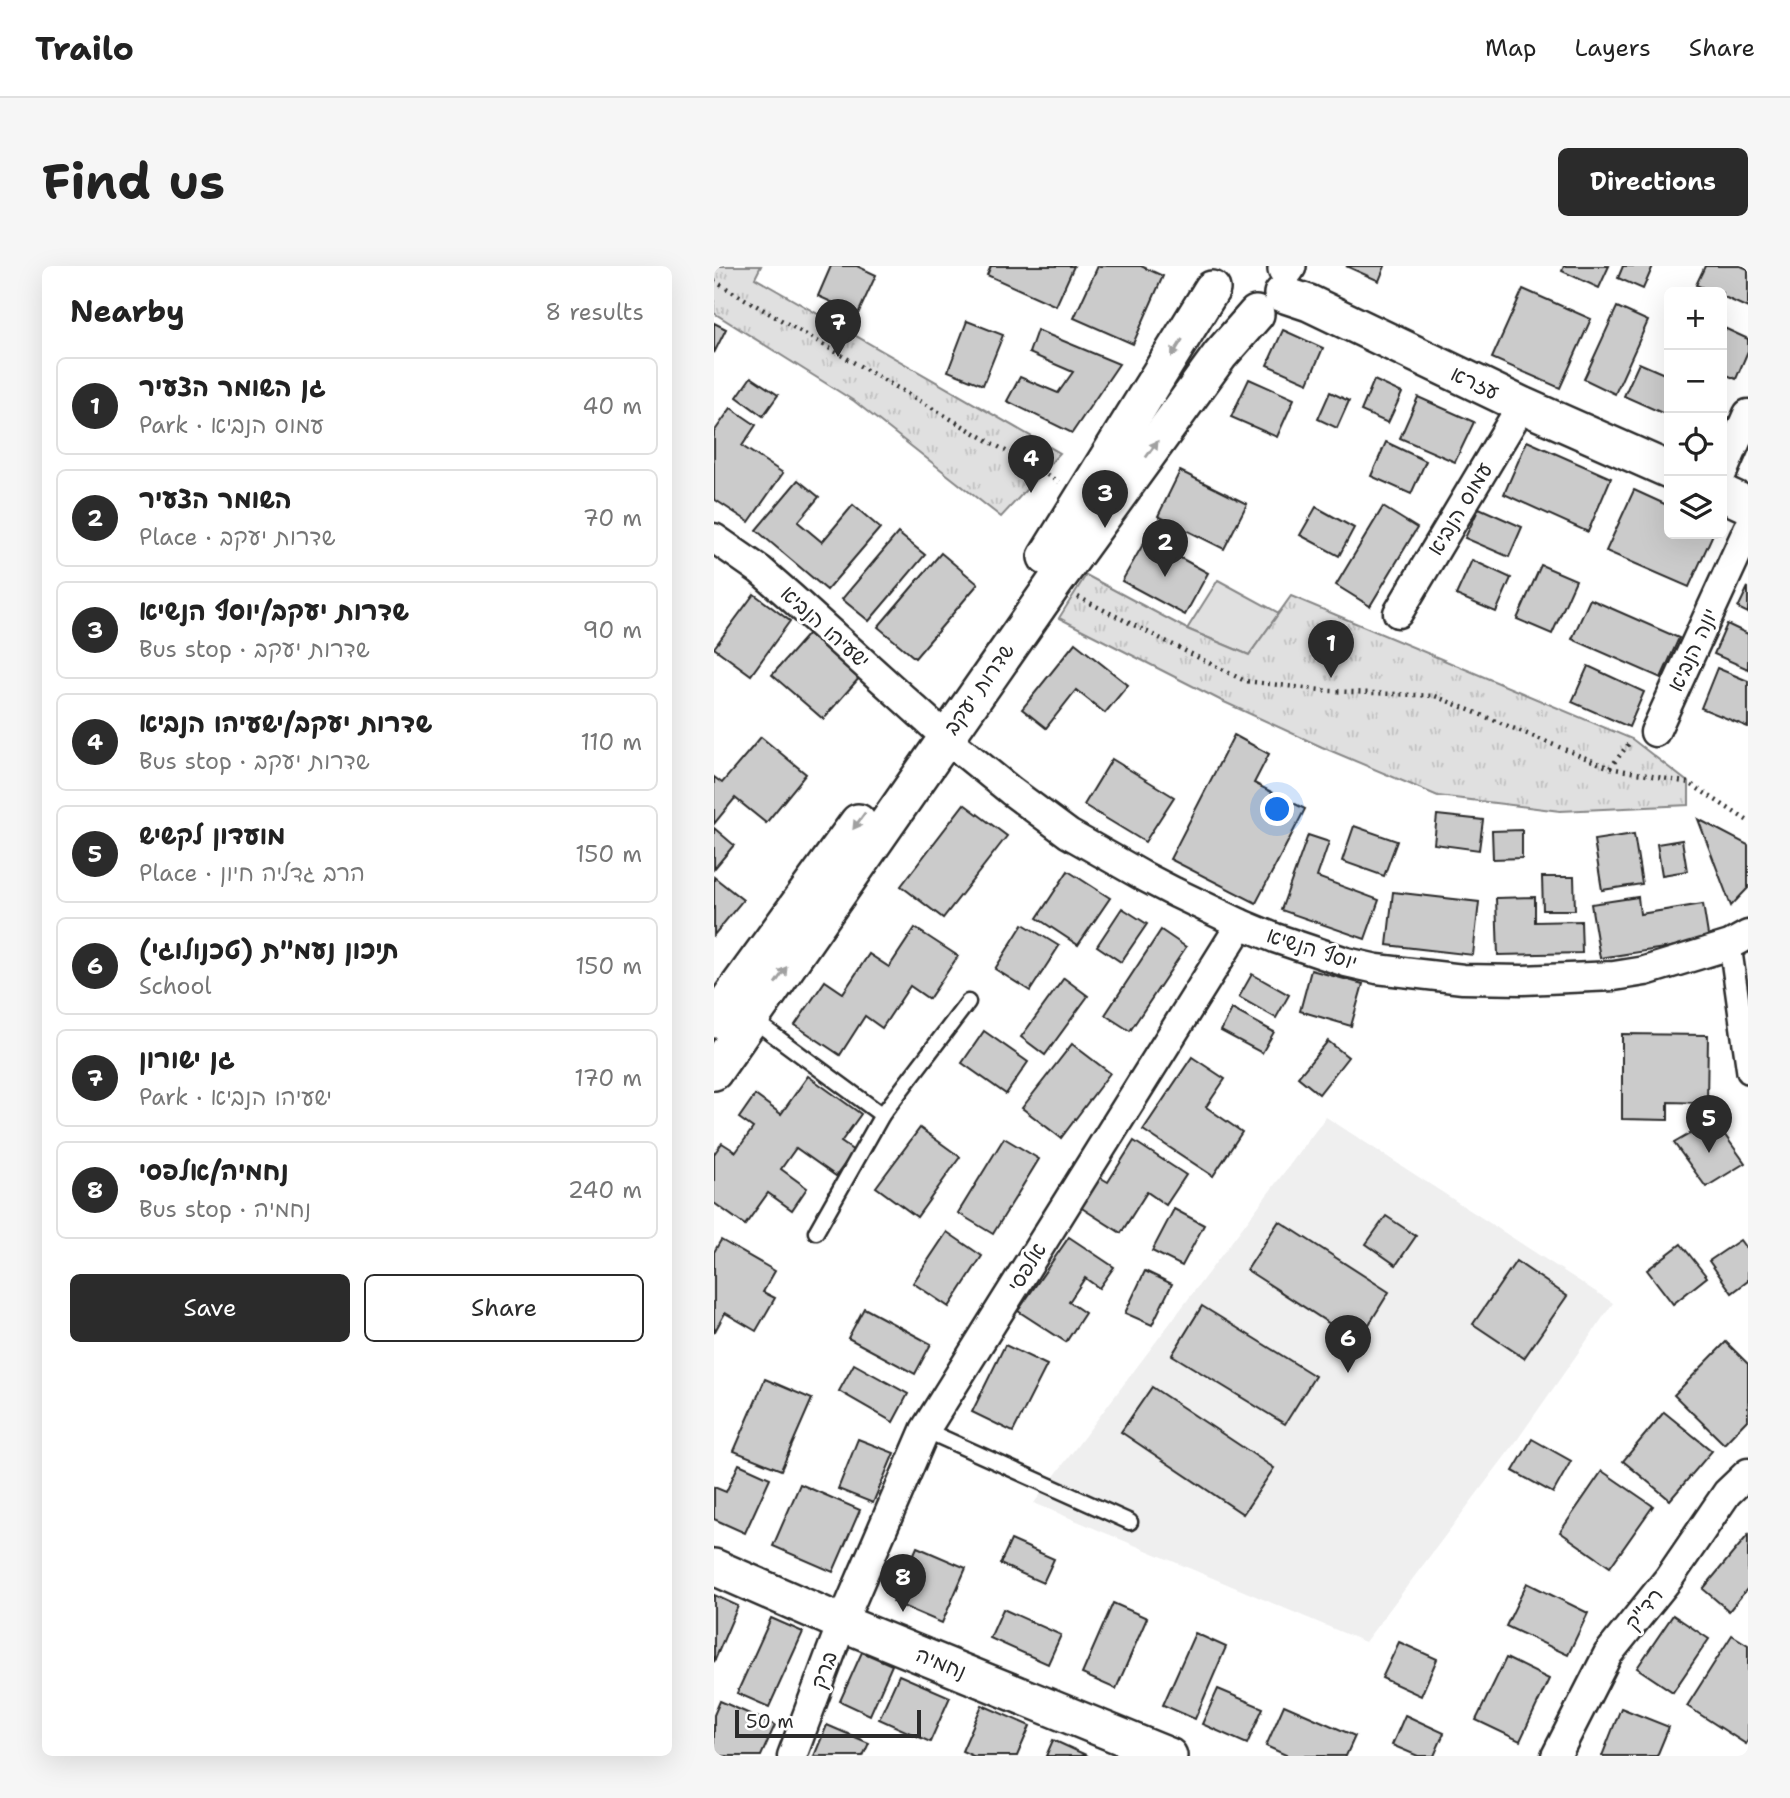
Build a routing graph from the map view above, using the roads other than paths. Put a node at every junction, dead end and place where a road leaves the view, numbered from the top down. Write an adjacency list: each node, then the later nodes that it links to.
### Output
1 (1210, 272): 2 (street, עזרא); 12 (street, שדרות יעקב, one-way to 12)
2 (1279, 282): 3 (street, עזרא); 12 (street, שדרות יעקב, one-way to 2)
3 (1522, 405): 6 (street, עזרא); 11 (street, עמוס הנביא)
4 (1748, 414): 5 (street)
5 (1727, 461)
6 (1664, 468)
7 (1727, 496): 8 (street)
8 (1748, 505)
9 (1748, 529): 13 (street, יונה הנביא)
10 (714, 538): 12 (street, ישעיהו הנביא)
11 (1398, 612)
12 (938, 729): 14 (street, יוסף הנשיא); 17 (street, שדרות יעקב)
13 (1655, 732)
14 (1241, 924): 15 (street, יוסף הנשיא); 22 (street, אלפסי)
15 (1739, 940): 19 (street)
16 (968, 1002): 20 (lane)
17 (727, 1007): 18 (street, שדרות יעקב); 20 (lane)
18 (714, 1072)
19 (1748, 1072)
20 (882, 1115): 21 (lane)
21 (816, 1232)
22 (925, 1430): 24 (lane); 26 (street, אלפסי)
23 (1748, 1473): 29 (street, רד"ק)
24 (1130, 1522)
25 (714, 1567): 26 (street, נחמיה)
26 (842, 1623): 27 (street, ברק); 28 (street, נחמיה)
27 (792, 1756)
28 (1169, 1756)
29 (1556, 1756)

